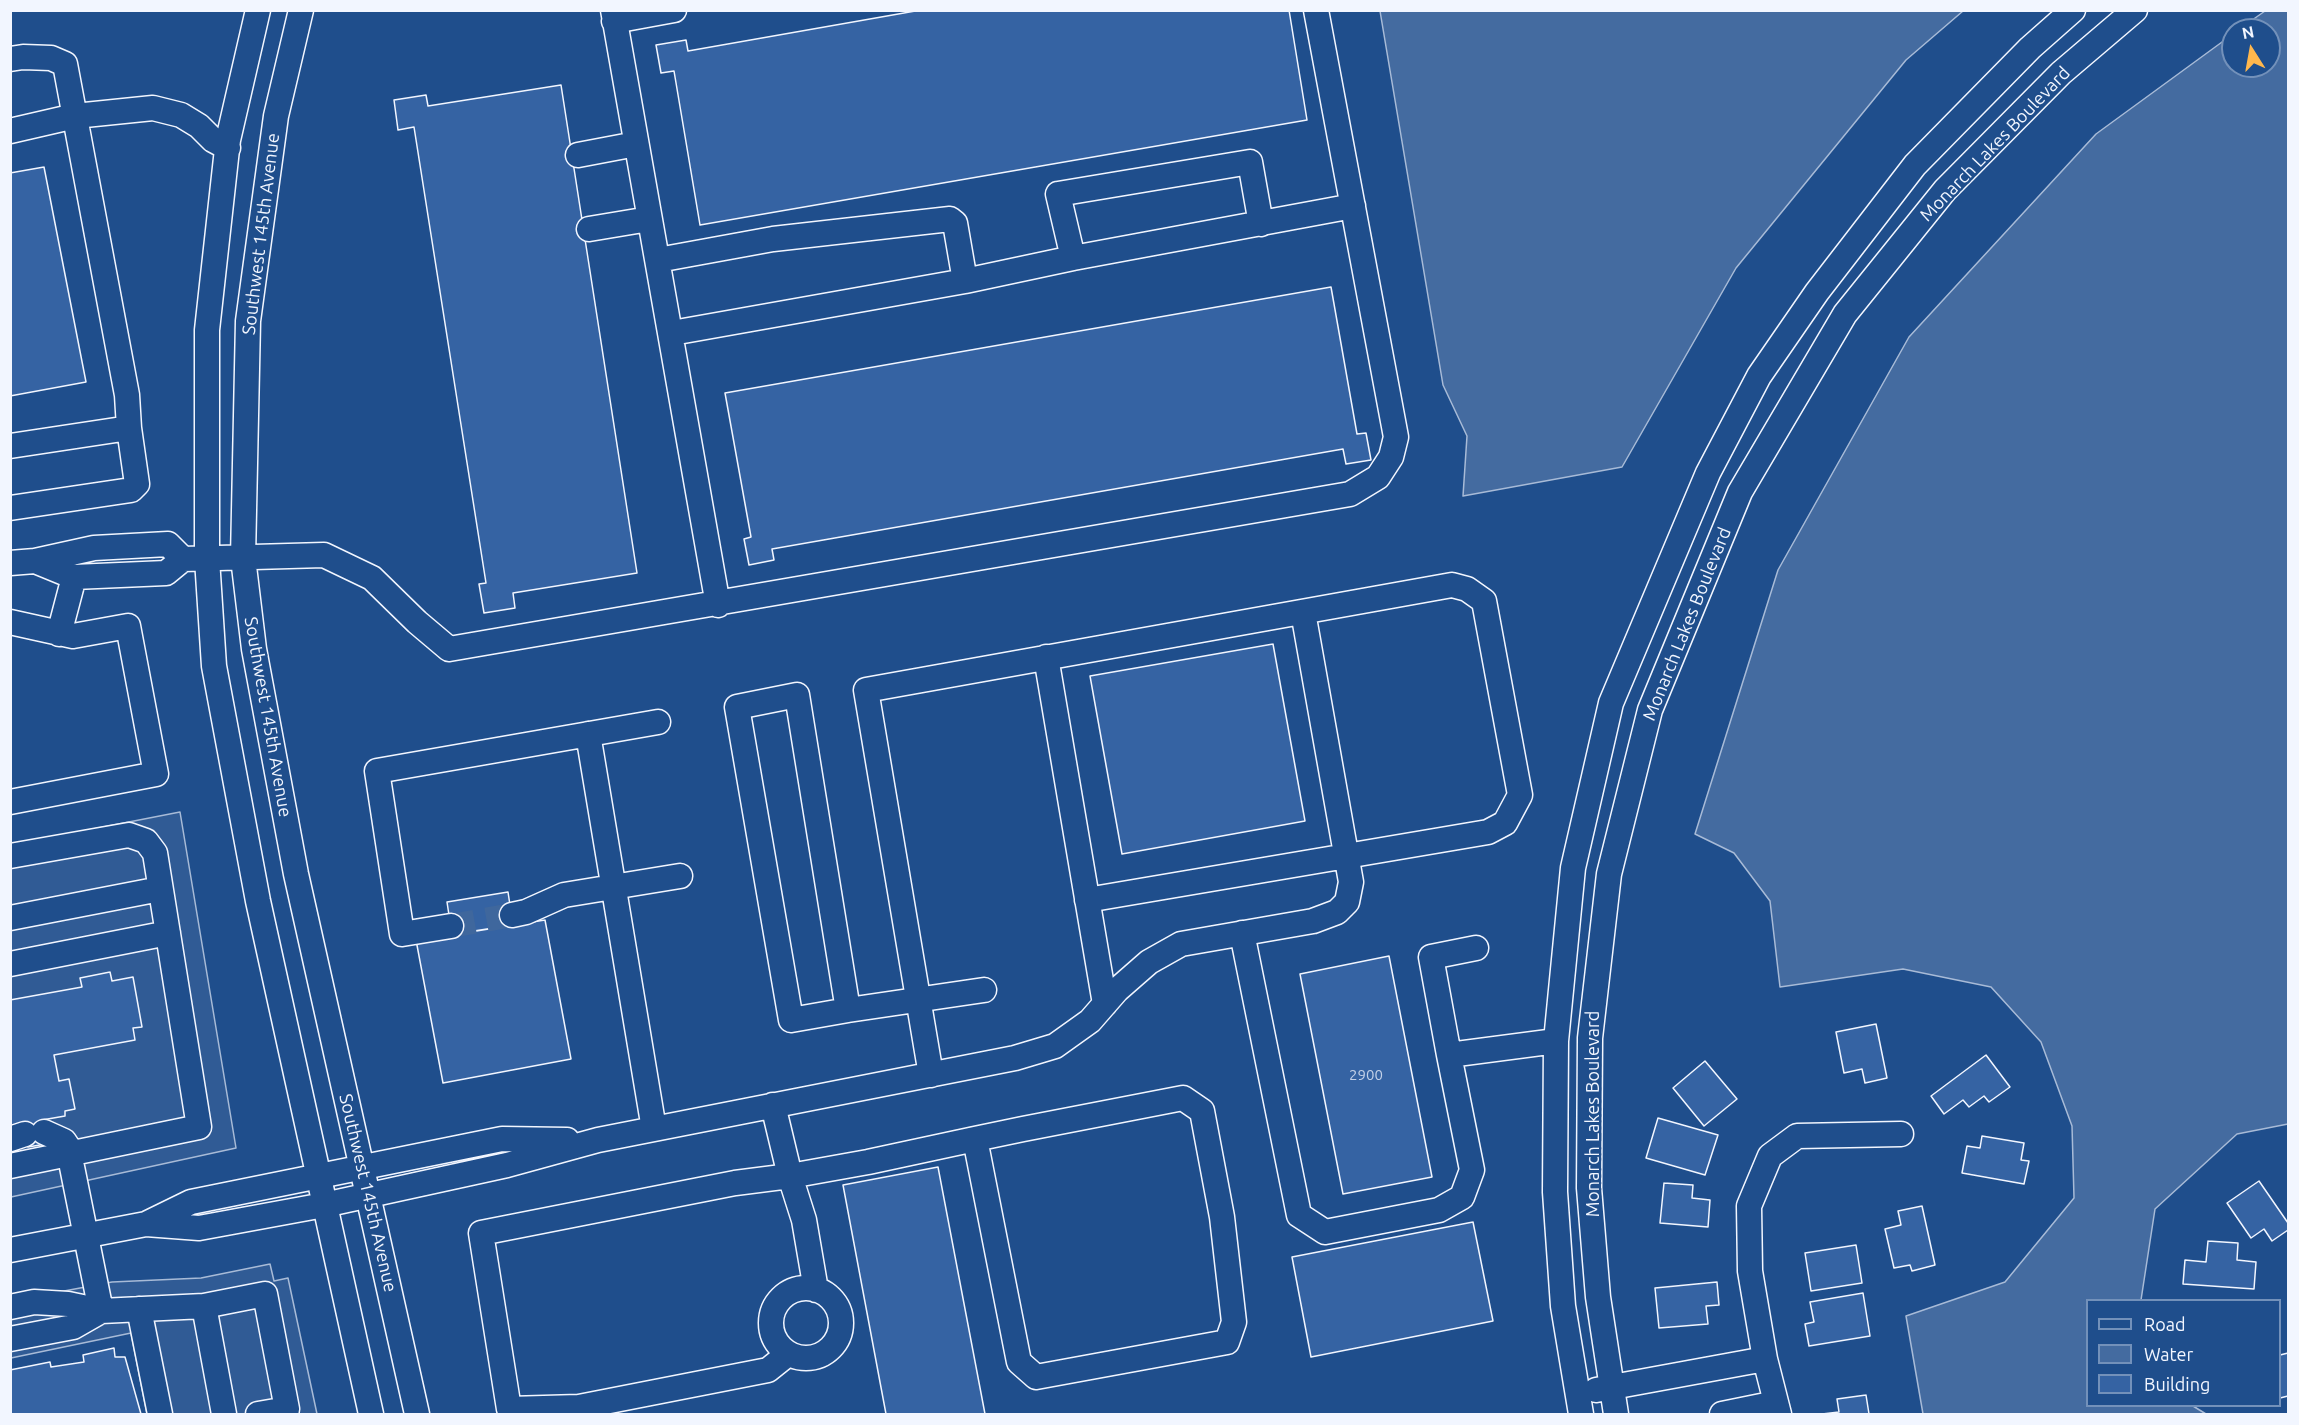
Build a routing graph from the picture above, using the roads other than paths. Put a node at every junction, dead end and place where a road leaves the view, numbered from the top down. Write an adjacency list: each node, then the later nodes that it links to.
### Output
1 (258, 10): 12 (street)
2 (301, 10): 25 (street, Southwest 145th Avenue)
3 (674, 10): 7 (street)
4 (1316, 10): 14 (street)
5 (2073, 10): 56 (street, Monarch Lakes Boulevard)
6 (2135, 10): 83 (street, Monarch Lakes Boulevard)
7 (614, 16): 11 (street)
8 (10, 59): 9 (street)
9 (75, 116): 10 (street); 12 (street); 22 (street)
10 (10, 130)
11 (636, 144): 13 (street); 15 (street)
12 (228, 148): 27 (street)
13 (578, 155)
14 (1353, 206): 16 (street); 31 (street)
15 (650, 219): 17 (street); 19 (street)
16 (1261, 224): 18 (street); 18 (street)
17 (589, 229)
18 (1073, 258): 20 (street)
19 (658, 260): 20 (street); 21 (street)
20 (965, 281): 21 (street)
21 (672, 333): 31 (street)
22 (129, 428): 23 (street); 24 (street)
23 (10, 446)
24 (10, 508)
25 (243, 558): 27 (street); 31 (street); 67 (street, Southwest 145th Avenue)
26 (183, 559): 27 (street); 28 (street); 30 (street)
27 (207, 559): 69 (street)
28 (35, 561): 29 (street); 30 (street)
29 (10, 563)
30 (74, 577): 34 (street)
31 (718, 605)
32 (1303, 612): 35 (street); 40 (street); 40 (street)
33 (10, 622): 34 (street)
34 (59, 634): 38 (street)
35 (1046, 657): 44 (street); 53 (street)
36 (658, 722): 37 (street)
37 (588, 734): 42 (street); 47 (street)
38 (10, 802)
39 (10, 856): 43 (street)
40 (1346, 856): 44 (street); 49 (street)
41 (680, 876): 42 (street)
42 (614, 887): 45 (street); 60 (street)
43 (160, 889): 46 (street); 48 (street)
44 (1087, 900): 54 (street)
45 (512, 915)
46 (10, 918)
47 (451, 926)
48 (168, 933): 51 (street); 65 (street)
49 (1242, 933): 54 (street); 57 (street)
50 (1476, 948): 57 (street)
51 (10, 964)
52 (984, 990): 53 (street)
53 (917, 1001): 55 (street); 58 (street)
54 (1105, 1004): 58 (street)
55 (848, 1010): 55 (street)
56 (1556, 1041): 57 (street); 84 (street, Monarch Lakes Boulevard)
57 (1449, 1055)
58 (930, 1075): 59 (street)
59 (773, 1105): 60 (street); 68 (street)
60 (654, 1129): 64 (street)
61 (1901, 1134): 82 (street)
62 (26, 1135): 65 (street)
63 (975, 1139): 63 (street); 68 (street)
64 (598, 1140): 67 (street); 70 (street)
65 (70, 1154): 66 (street); 73 (street)
66 (10, 1166)
67 (362, 1168): 69 (street); 70 (street, Southwest 145th Avenue)
68 (790, 1176): 75 (street); 86 (street)
69 (318, 1177): 71 (street); 72 (street)
70 (369, 1196): 71 (street); 91 (street, Southwest 145th Avenue)
71 (324, 1205): 72 (street); 90 (street)
72 (146, 1224): 73 (street)
73 (86, 1236): 74 (street); 79 (street)
74 (10, 1250)
75 (816, 1290): 81 (street); 81 (street)
76 (204, 1306): 78 (street); 88 (street); 89 (street)
77 (10, 1307): 79 (street)
78 (139, 1309): 79 (street); 87 (street)
79 (101, 1311): 80 (street)
80 (10, 1339)
81 (788, 1354): 86 (street)
82 (1765, 1359): 83 (street); 85 (street)
83 (1611, 1388): 84 (street); 92 (street, Monarch Lakes Boulevard)
84 (1580, 1404)
85 (1777, 1409): 93 (street)
86 (580, 1411)
87 (160, 1414)
88 (225, 1414)
89 (258, 1414)
90 (371, 1414)
91 (417, 1414)
92 (1616, 1414)
93 (1722, 1414)

